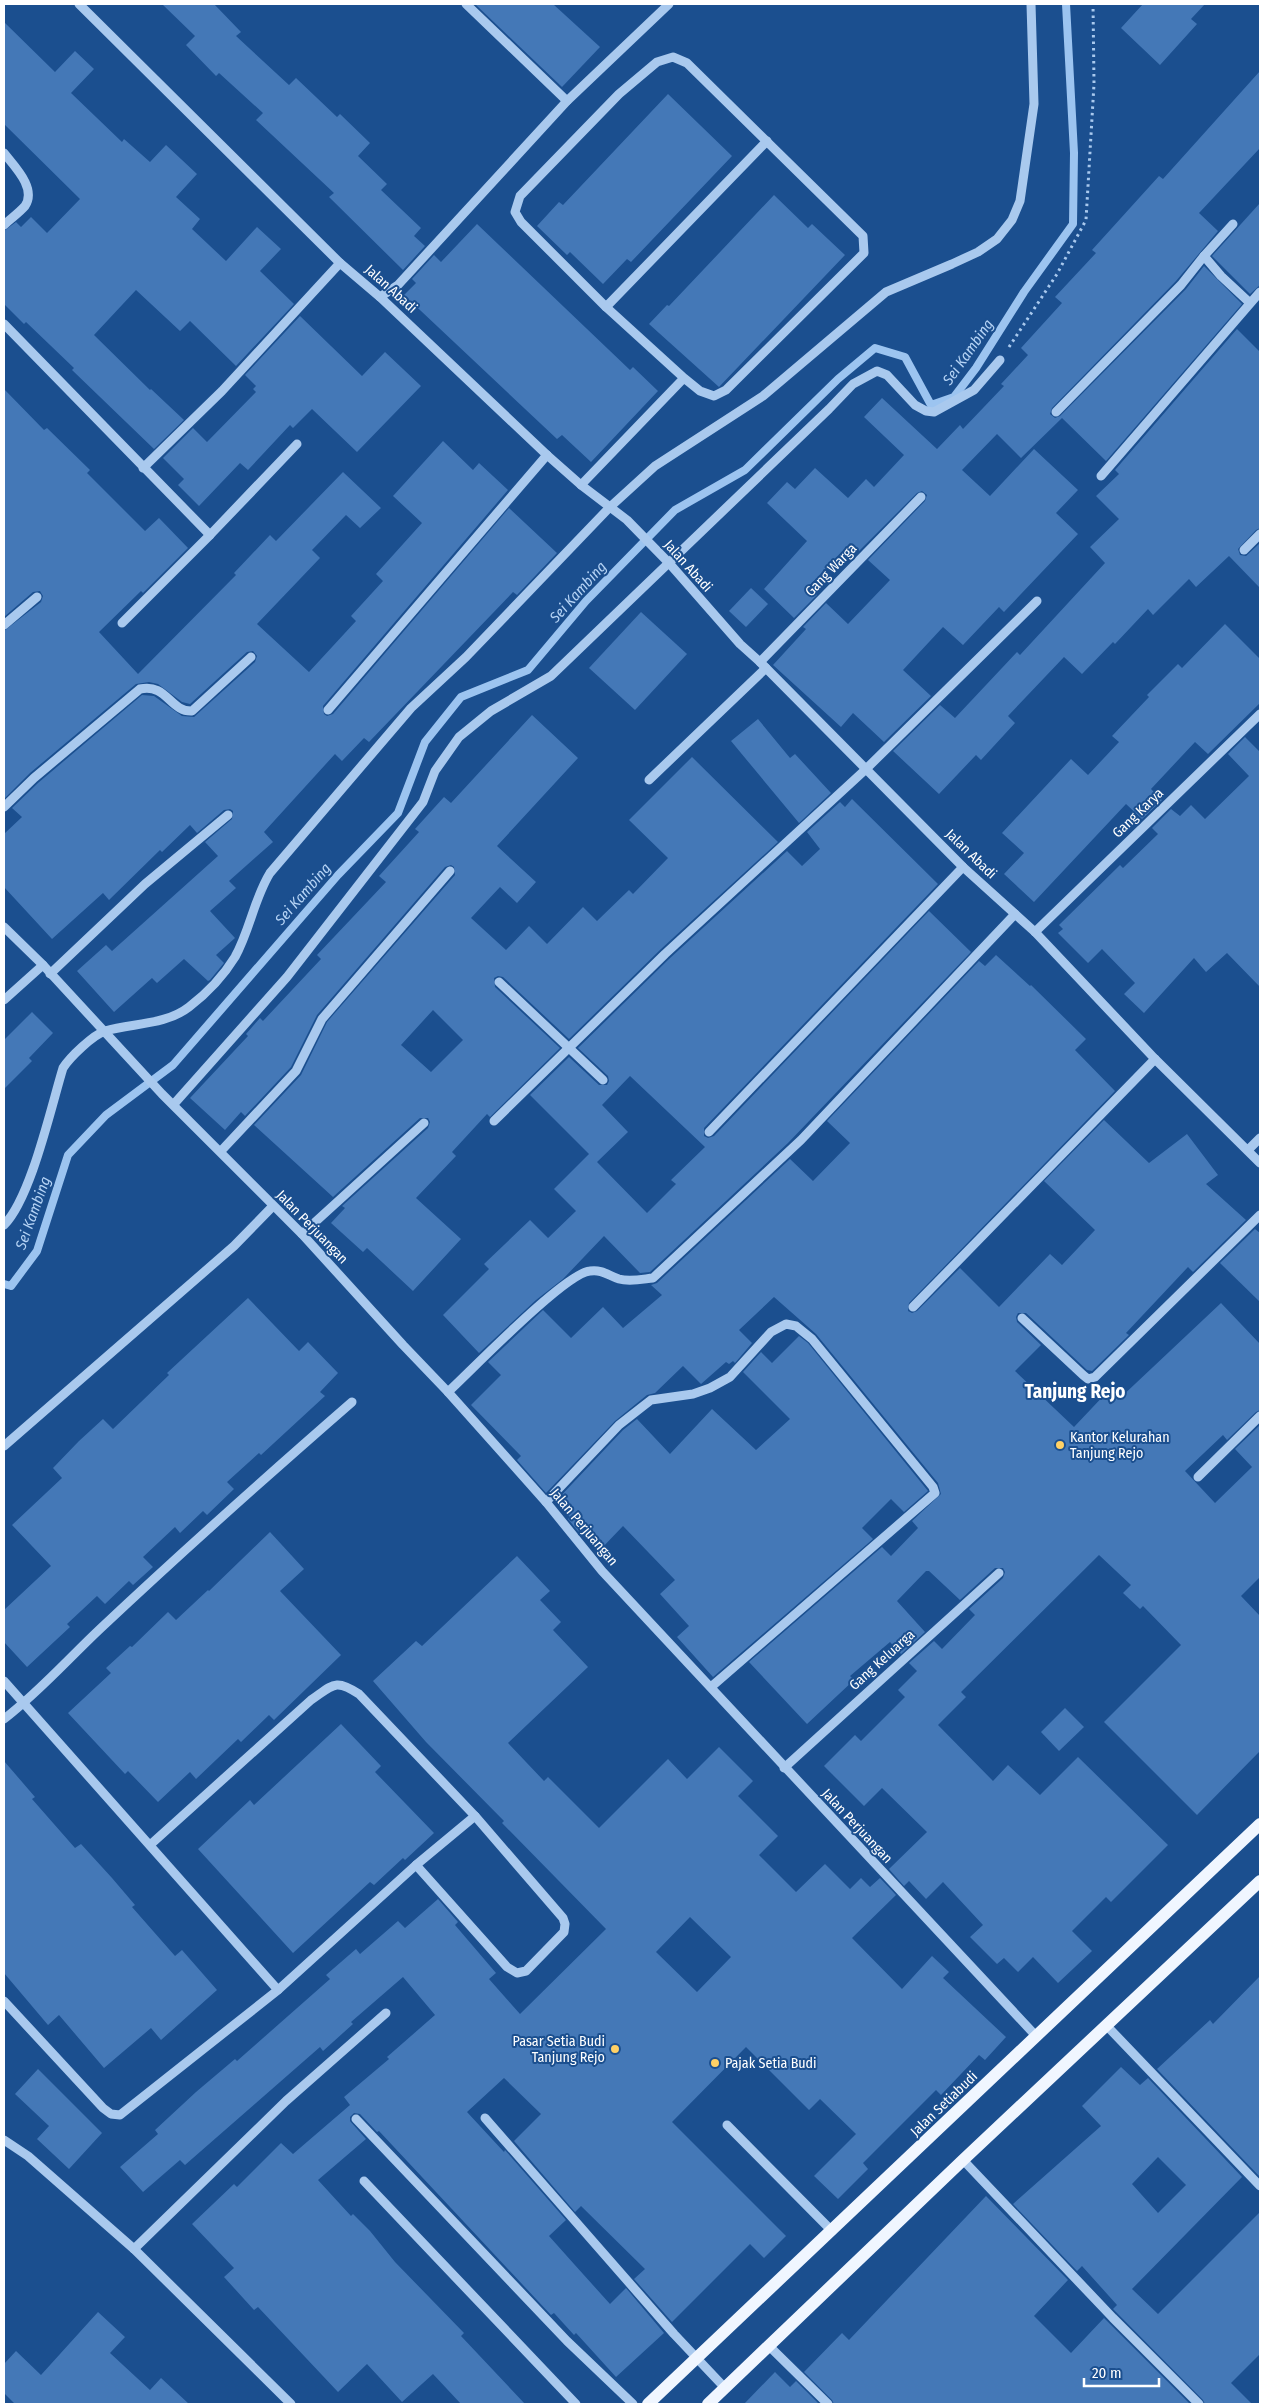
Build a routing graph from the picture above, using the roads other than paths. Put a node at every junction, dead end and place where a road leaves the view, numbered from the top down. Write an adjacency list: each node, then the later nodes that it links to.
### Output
1 (79, 4): 11 (street, Jalan Abadi)
2 (466, 4): 5 (street)
3 (669, 4): 5 (street)
4 (1031, 4): 26 (street)
5 (567, 102): 13 (street)
6 (767, 141): 15 (street); 15 (street); 18 (street)
7 (4, 153): 9 (street)
8 (1233, 224): 10 (street)
9 (4, 225)
10 (1204, 256): 14 (street); 19 (street)
11 (340, 263): 13 (street, Jalan Abadi); 22 (street)
12 (1260, 292): 14 (street)
13 (380, 297): 21 (street, Jalan Abadi)
14 (1250, 303): 23 (street)
15 (606, 307): 18 (street)
16 (4, 324): 22 (street)
17 (1000, 360): 30 (street)
18 (684, 378): 24 (street)
19 (1056, 412)
20 (297, 444): 28 (street)
21 (547, 455): 24 (street, Jalan Abadi); 37 (street)
22 (143, 468): 28 (street)
23 (1101, 476)
24 (581, 485): 26 (street, Jalan Abadi)
25 (921, 497): 36 (street, Gang Warga)
26 (610, 507): 30 (street, Jalan Abadi); 52 (street)
27 (1260, 534): 29 (street)
28 (210, 535): 33 (street)
29 (1244, 550)
30 (669, 563): 36 (street, Jalan Abadi); 56 (street)
31 (37, 597): 34 (street)
32 (1037, 601): 39 (street)
33 (122, 623)
34 (4, 626)
35 (251, 657): 41 (street)
36 (763, 665): 39 (street, Jalan Abadi); 40 (street, Gang Warga)
37 (328, 710)
38 (1260, 714): 47 (street, Gang Karya)
39 (866, 770): 43 (street, Jalan Abadi); 53 (street)
40 (649, 780)
41 (4, 807)
42 (228, 815): 49 (street)
43 (963, 867): 45 (street, Jalan Abadi); 59 (street)
44 (450, 872): 62 (street)
45 (1015, 914): 47 (street, Jalan Abadi); 70 (street)
46 (4, 927): 48 (street, Jalan Perjuangan)
47 (1035, 932): 54 (street, Jalan Abadi)
48 (43, 965): 49 (street, Jalan Perjuangan); 51 (street)
49 (50, 974): 52 (street, Jalan Perjuangan)
50 (500, 982): 53 (street)
51 (4, 1000)
52 (106, 1035): 56 (street, Jalan Perjuangan); 66 (street)
53 (568, 1048): 55 (street); 57 (street)
54 (1155, 1059): 61 (street, Jalan Abadi); 68 (street)
55 (602, 1080)
56 (174, 1104): 62 (street, Jalan Perjuangan)
57 (494, 1121)
58 (424, 1123): 67 (street)
59 (708, 1132)
60 (1260, 1138): 61 (street)
61 (1248, 1150): 63 (street, Jalan Abadi)
62 (221, 1151): 64 (street, Jalan Perjuangan)
63 (1260, 1163)
64 (273, 1206): 67 (street, Jalan Perjuangan); 73 (street)
65 (1260, 1215): 69 (street)
66 (4, 1225)
67 (302, 1234): 70 (street, Jalan Perjuangan)
68 (914, 1307)
69 (1022, 1318)
70 (448, 1392): 75 (street, Jalan Perjuangan)
71 (352, 1402): 79 (street)
72 (1260, 1416): 74 (street)
73 (4, 1446)
74 (1198, 1477)
75 (546, 1502): 78 (street, Jalan Perjuangan); 78 (street)
76 (999, 1573): 81 (street, Gang Keluarga)
77 (4, 1681): 79 (street)
78 (711, 1687): 81 (street, Jalan Perjuangan)
79 (23, 1704): 80 (street); 84 (street)
80 (4, 1719)
81 (784, 1768): 91 (street, Jalan Perjuangan)
82 (475, 1816): 84 (street); 85 (street); 85 (street)
83 (1260, 1824): 91 (main road, Jalan Setiabudi)
84 (150, 1845): 87 (street)
85 (416, 1865): 87 (street)
86 (1260, 1881): 90 (main road)
87 (278, 1990): 88 (street)
88 (4, 2000)
89 (386, 2013): 100 (street)
90 (1106, 2025): 96 (main road); 98 (street)
91 (1036, 2037): 99 (main road, Jalan Setiabudi)
92 (485, 2118): 102 (street)
93 (356, 2119): 106 (street)
94 (727, 2125): 99 (street)
95 (4, 2140): 100 (street)
96 (963, 2160): 101 (main road); 110 (street)
97 (364, 2181): 105 (street)
98 (1260, 2186)
99 (832, 2231): 102 (main road, Jalan Setiabudi)
100 (134, 2249): 104 (street)
101 (769, 2346): 103 (main road); 109 (street)
102 (697, 2358): 103 (street); 107 (main road, Jalan Setiabudi)
103 (725, 2388): 108 (main road)
104 (291, 2404)
105 (576, 2404)
106 (633, 2404)
107 (648, 2404)
108 (708, 2404)
109 (828, 2404)
110 (1199, 2404)

